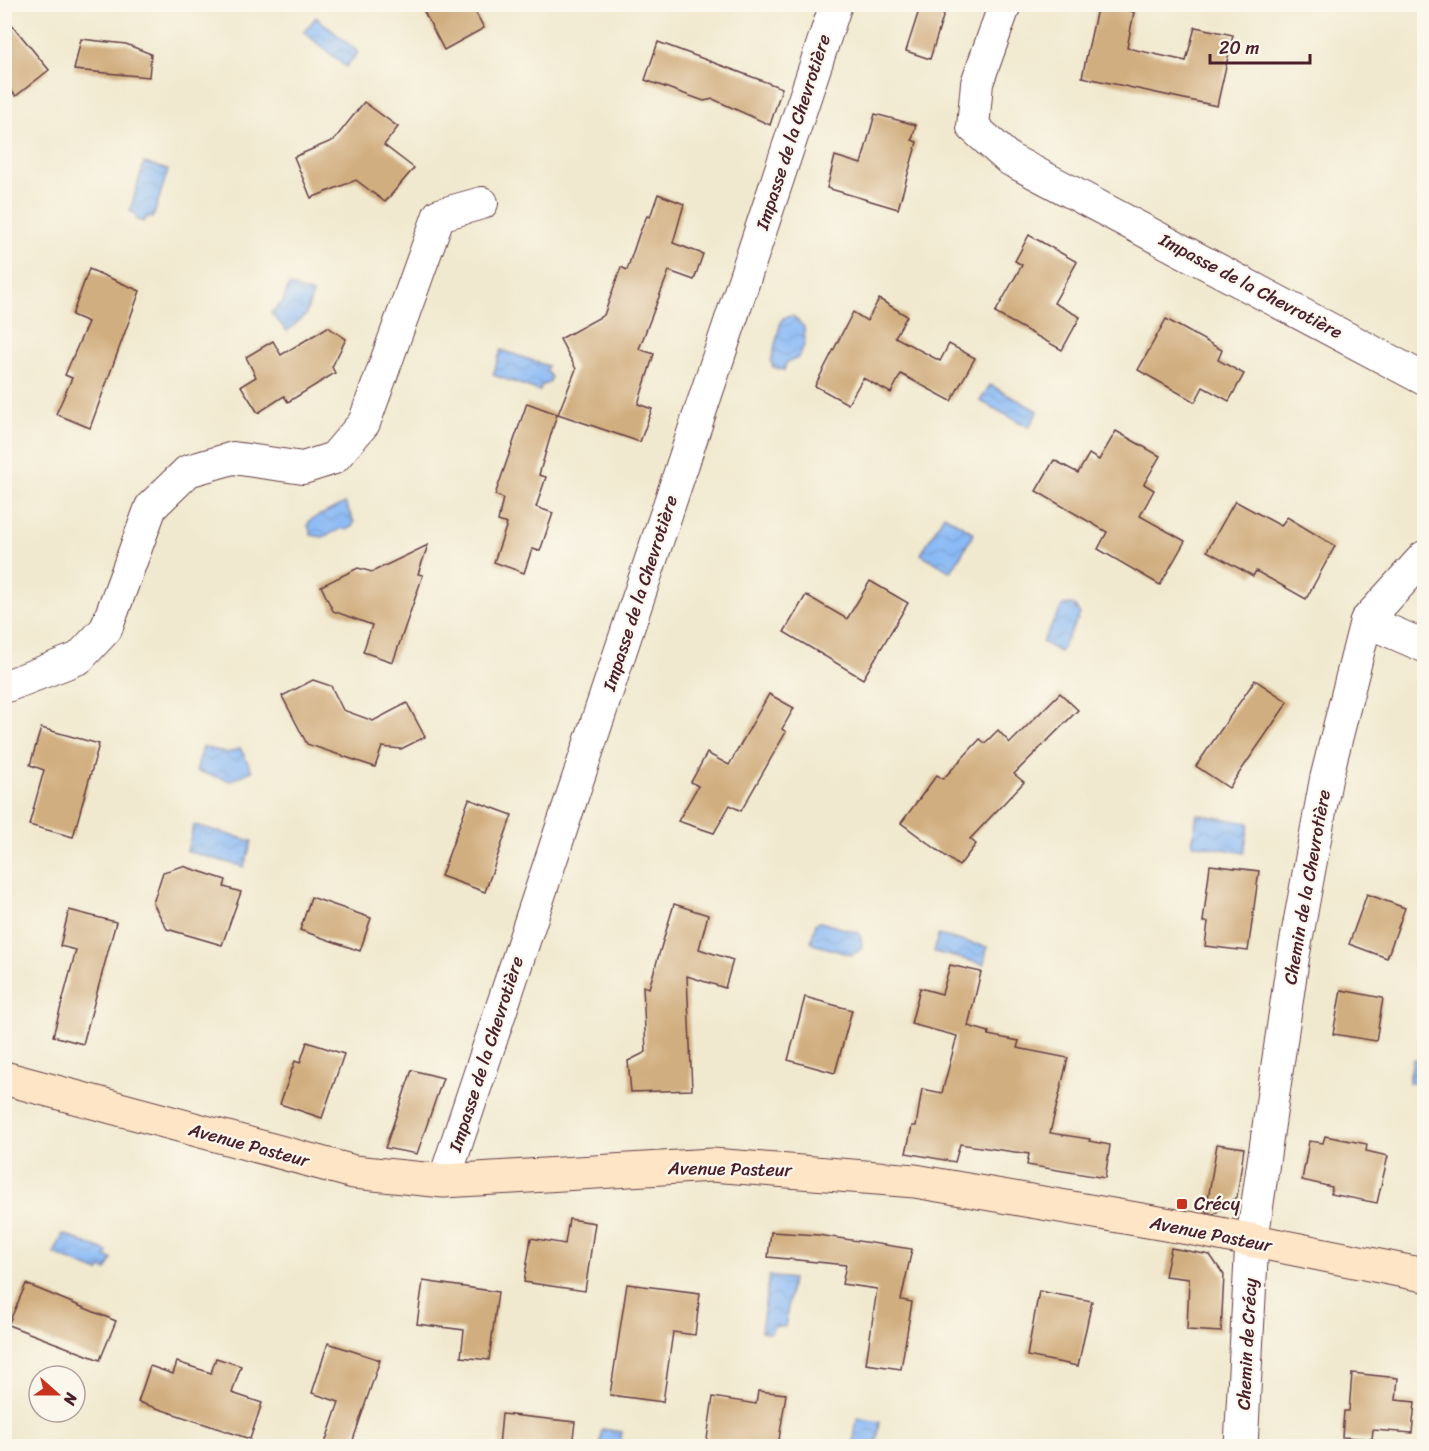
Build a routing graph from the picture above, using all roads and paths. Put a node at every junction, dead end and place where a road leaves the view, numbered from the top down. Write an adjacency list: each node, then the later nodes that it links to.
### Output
1 (836, 4): 10 (street, Impasse de la Chevrotière)
2 (1005, 4): 4 (street, Impasse de la Chevrotière)
3 (482, 203): 8 (street)
4 (1425, 379)
5 (1425, 557): 6 (street, Chemin de la Chevrotière)
6 (1366, 621): 7 (street); 11 (street, Chemin de la Chevrotière)
7 (1425, 646)
8 (4, 687)
9 (4, 1078): 10 (main road, Avenue Pasteur)
10 (444, 1181): 11 (main road, Avenue Pasteur)
11 (1252, 1241): 12 (main road, Avenue Pasteur); 13 (street, Chemin de Crécy)
12 (1425, 1275)
13 (1241, 1446)

